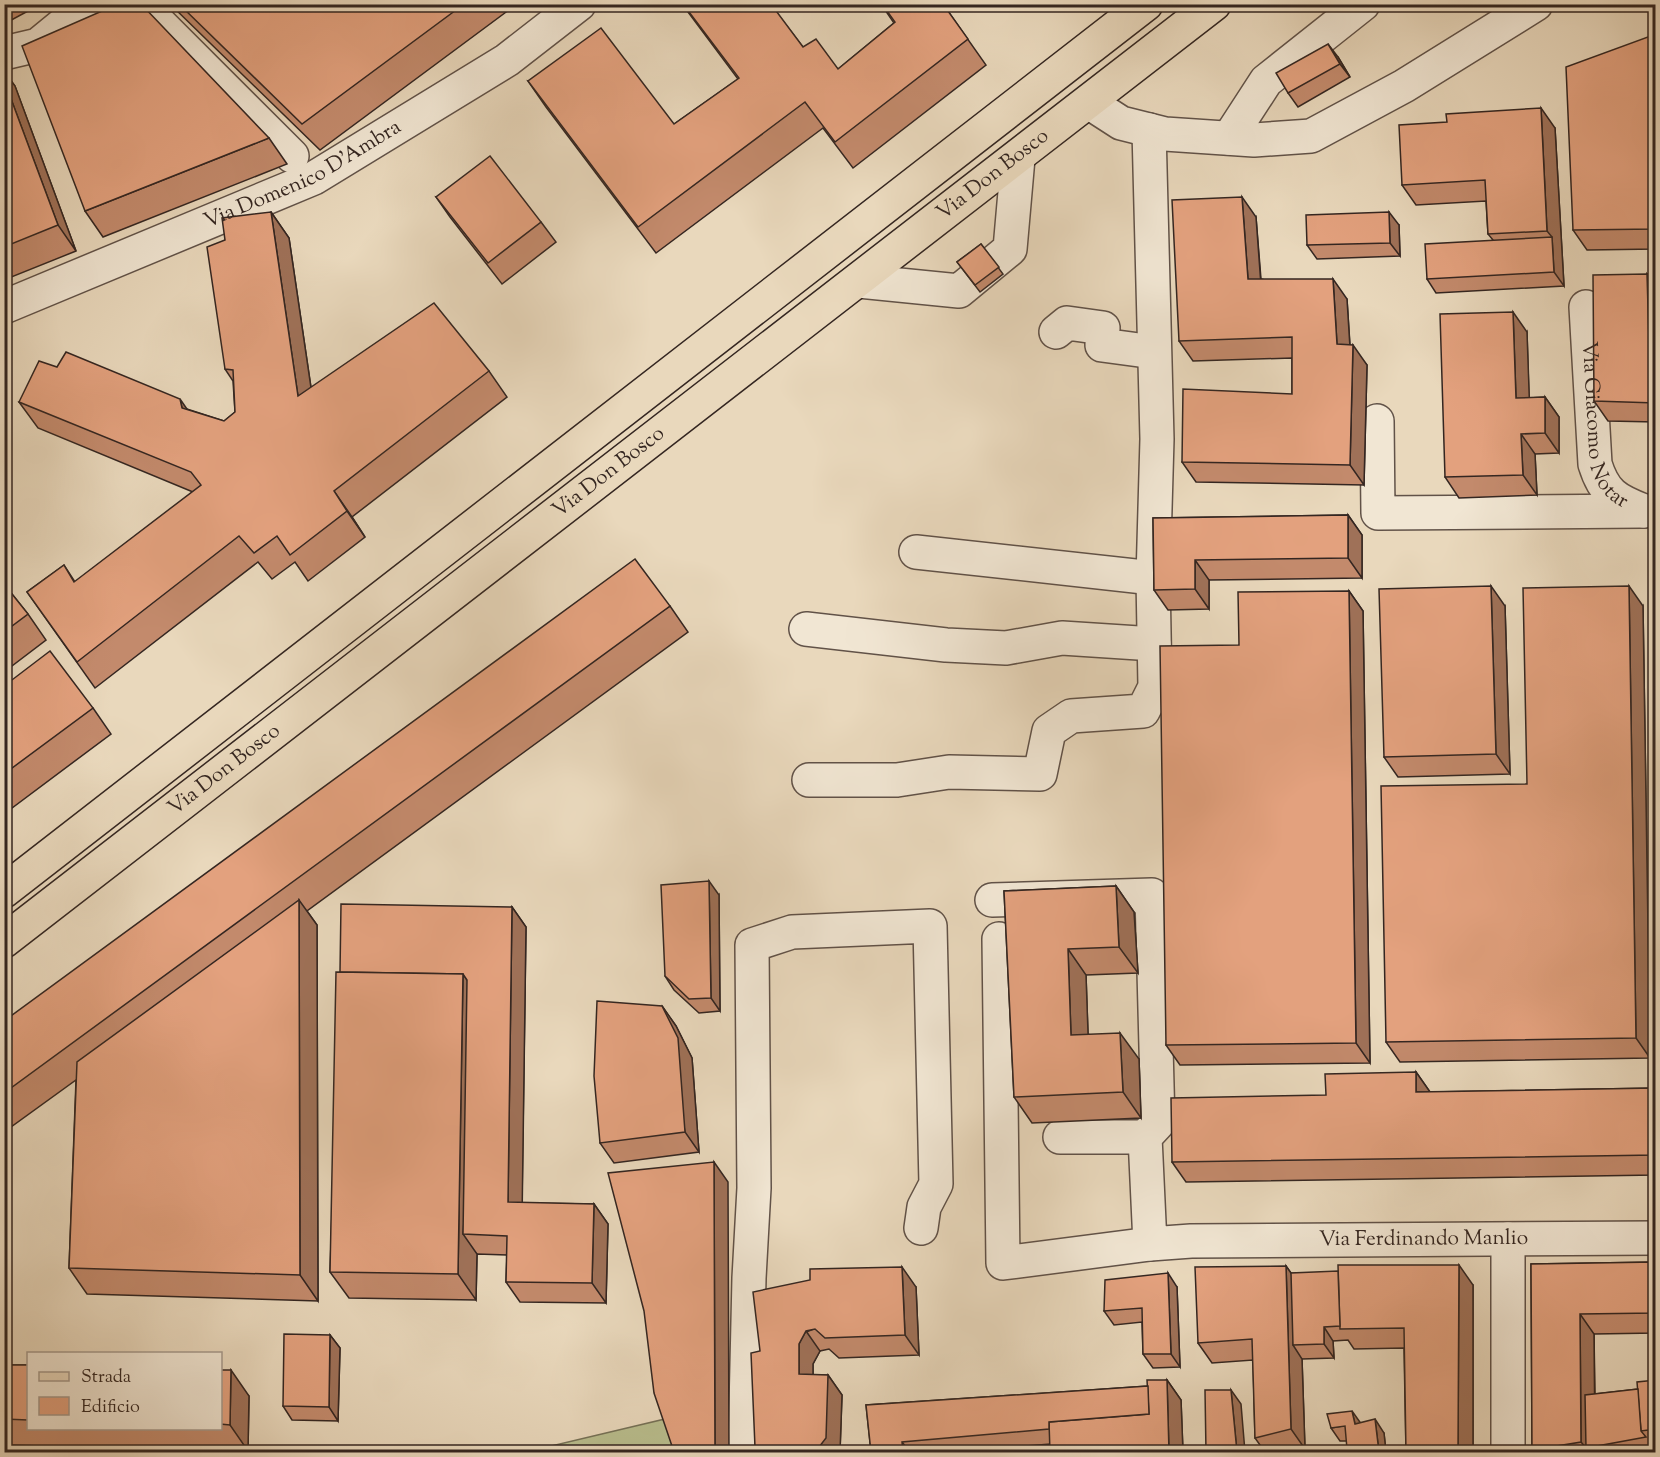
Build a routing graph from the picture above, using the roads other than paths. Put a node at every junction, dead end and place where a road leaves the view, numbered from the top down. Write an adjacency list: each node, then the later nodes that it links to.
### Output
1 (88, 4): 8 (street)
2 (140, 4): 13 (street)
3 (579, 4): 16 (street, Via Domenico D'Ambra)
4 (1146, 4): 9 (main road, Via Don Bosco)
5 (1214, 4): 10 (main road, Via Don Bosco)
6 (1363, 4): 12 (street)
7 (1536, 4): 12 (street)
8 (4, 53)
9 (1062, 67): 10 (main road); 27 (main road, Via Don Bosco)
10 (1090, 103): 11 (street); 14 (main road, Via Don Bosco)
11 (1149, 130): 12 (street); 19 (street)
12 (1229, 138)
13 (292, 156)
14 (1018, 158): 15 (main road, Via Don Bosco); 15 (street)
15 (859, 281): 30 (main road, Via Don Bosco)
16 (4, 307)
17 (1586, 307): 21 (street, Via Giacomo Notar)
18 (1056, 332): 19 (street)
19 (1154, 352): 23 (street)
20 (1377, 421): 21 (street)
21 (1649, 512)
22 (916, 552): 23 (street)
23 (1153, 578): 25 (street)
24 (806, 629): 25 (street)
25 (1154, 644): 26 (street)
26 (809, 780)
27 (4, 891)
28 (992, 900): 32 (street)
29 (999, 939): 36 (street, Via Ferdinando Manlio)
30 (4, 941)
31 (1060, 1137): 32 (street)
32 (1145, 1137): 36 (street)
33 (921, 1228): 37 (street)
34 (1656, 1238): 35 (street, Via Ferdinando Manlio)
35 (1508, 1239): 36 (street, Via Ferdinando Manlio); 38 (street)
36 (1150, 1244)
37 (745, 1452)
38 (1508, 1452)

